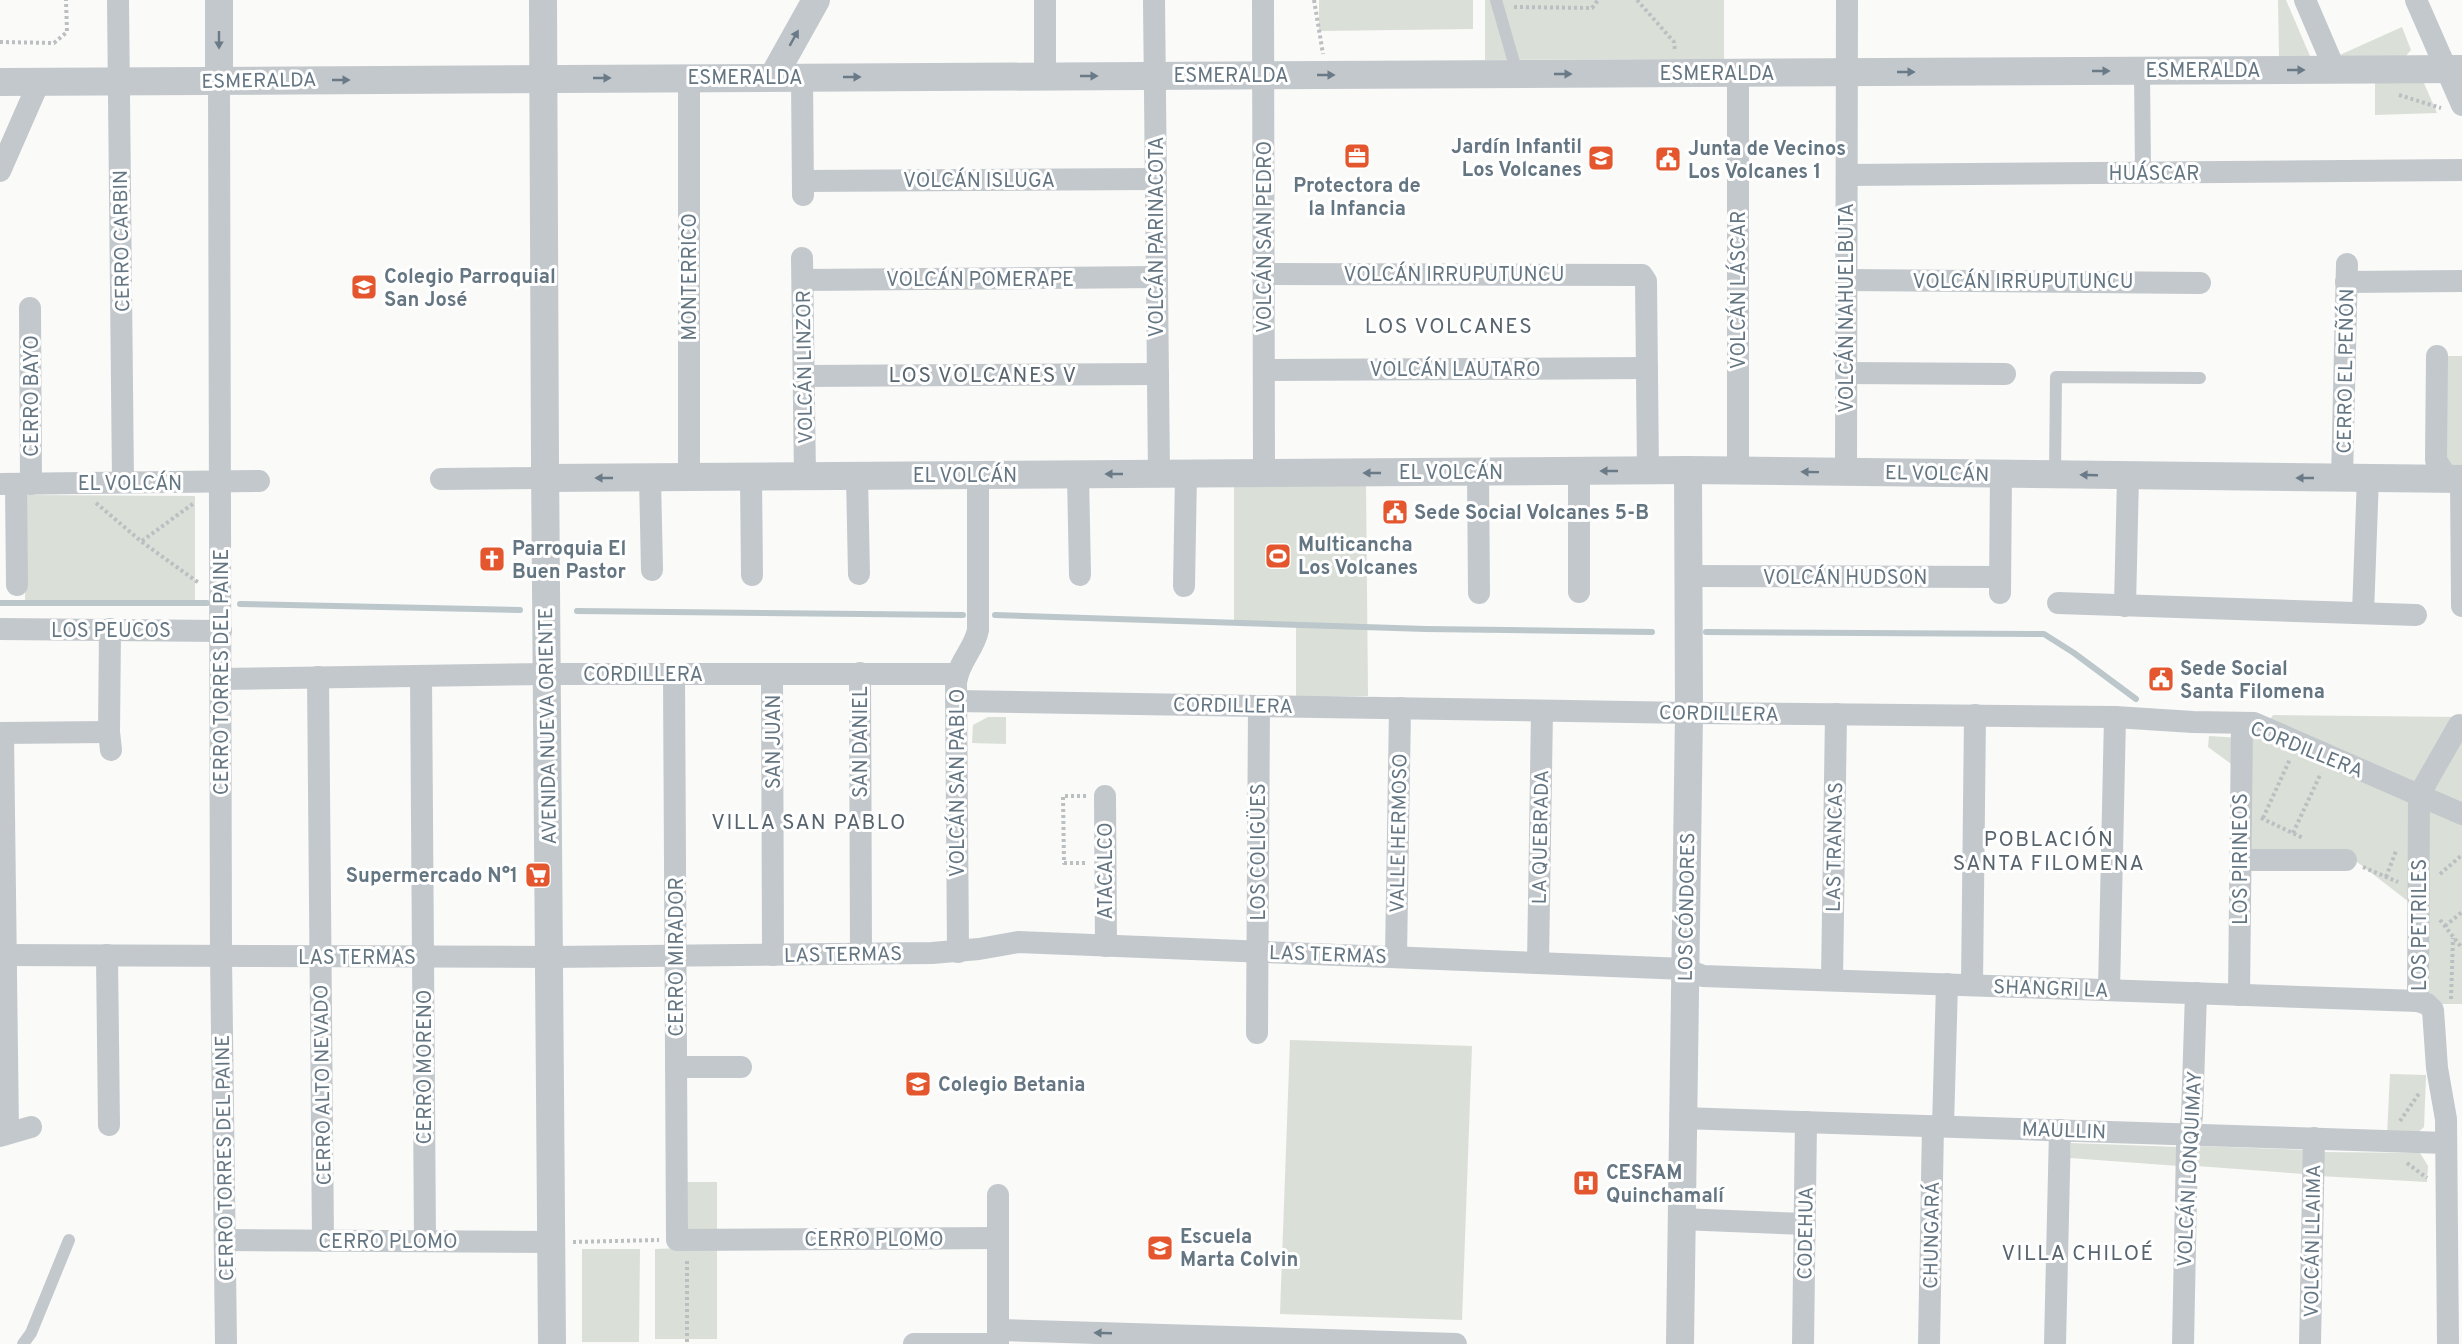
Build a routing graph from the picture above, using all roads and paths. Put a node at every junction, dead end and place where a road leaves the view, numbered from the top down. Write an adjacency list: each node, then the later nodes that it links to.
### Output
1 (66, 0): 16 (path)
2 (118, 0): 32 (street, CERRO CARBIN)
3 (219, 0): 33 (street, CERRO TORRES DEL PAINE, one-way to 33)
4 (543, 0): 31 (street, AVENIDA NUEVA ORIENTE)
5 (816, 0): 29 (street, one-way to 5)
6 (1045, 0): 26 (street)
7 (1154, 0): 27 (street, VOLCÁN PARINACOTA)
8 (1263, 0): 24 (street, VOLCÁN SAN PEDRO)
9 (1314, 0): 25 (path)
10 (1598, 0): 15 (path)
11 (1637, 0): 23 (path)
12 (1847, 0): 21 (street, VOLCÁN NAHUELBUTA)
13 (2305, 0): 18 (street)
14 (2416, 0): 17 (street)
15 (1497, 4): 22 (lane)
16 (0, 42)
17 (2454, 69): 18 (street, ESMERALDA); 37 (street)
18 (2335, 70): 19 (street, ESMERALDA, one-way to 18)
19 (2142, 71): 21 (street, ESMERALDA, one-way to 19); 40 (street)
20 (1738, 73): 21 (street, ESMERALDA); 23 (street, ESMERALDA); 62 (street, VOLCÁN LÁSCAR)
21 (1848, 73): 41 (street, VOLCÁN NAHUELBUTA)
22 (1518, 74): 23 (street, ESMERALDA, one-way to 23); 25 (street, ESMERALDA)
23 (1678, 74)
24 (1263, 75): 25 (street, ESMERALDA, one-way to 25); 27 (street, ESMERALDA); 44 (street, VOLCÁN SAN PEDRO)
25 (1328, 75)
26 (1045, 76): 27 (street, ESMERALDA, one-way to 27); 30 (street, ESMERALDA, one-way to 26)
27 (1155, 76): 42 (street, VOLCÁN PARINACOTA)
28 (689, 77): 29 (street, ESMERALDA); 31 (street, ESMERALDA, one-way to 28); 74 (street, MONTERRICO)
29 (773, 77): 30 (street, ESMERALDA)
30 (802, 77): 42 (street, VOLCÁN ISLUGA)
31 (544, 78): 33 (street, ESMERALDA, one-way to 31); 76 (street, AVENIDA NUEVA ORIENTE)
32 (119, 81): 33 (street, ESMERALDA); 35 (street, ESMERALDA); 82 (street, CERRO CARBIN)
33 (219, 81): 84 (street, CERRO TORRES DEL PAINE)
34 (0, 82): 35 (street, ESMERALDA)
35 (39, 82): 39 (street)
36 (2397, 94): 37 (path)
37 (2457, 108)
38 (2462, 170): 40 (street, HUÁSCAR)
39 (0, 171)
40 (2142, 173): 41 (street, HUÁSCAR)
41 (1847, 175): 47 (street, VOLCÁN NAHUELBUTA)
42 (1156, 179): 45 (street, VOLCÁN PARINACOTA)
43 (802, 258): 46 (street, VOLCÁN LINZOR)
44 (1264, 274): 52 (street, VOLCÁN IRRUPUTUNCU); 53 (street, VOLCÁN SAN PEDRO)
45 (1157, 277): 46 (street, VOLCÁN POMERAPE); 55 (street, VOLCÁN PARINACOTA)
46 (803, 280): 57 (street, VOLCÁN LINZOR)
47 (1847, 280): 49 (street, VOLCÁN IRRUPUTUNCU); 54 (street, VOLCÁN NAHUELBUTA)
48 (2462, 281): 78 (street, CERRO EL PEÑÓN)
49 (2200, 283)
50 (30, 308): 85 (street, CERRO BAYO)
51 (2437, 356): 80 (street)
52 (1647, 368): 53 (street, VOLCÁN LAUTARO); 61 (street)
53 (1264, 370): 66 (street, VOLCÁN SAN PEDRO)
54 (1846, 373): 56 (street); 64 (street, VOLCÁN NAHUELBUTA)
55 (1158, 374): 57 (street); 65 (street, VOLCÁN PARINACOTA)
56 (2005, 374)
57 (804, 376): 70 (street, VOLCÁN LINZOR)
58 (2200, 378): 68 (lane)
59 (1688, 470): 61 (street, EL VOLCÁN); 62 (street, EL VOLCÁN); 94 (street, LOS CÓNDORES)
60 (1579, 471): 61 (street, EL VOLCÁN, one-way to 60); 63 (street, EL VOLCÁN); 97 (street)
61 (1648, 471)
62 (1738, 471): 64 (street, EL VOLCÁN, one-way to 62)
63 (1478, 472): 66 (street, EL VOLCÁN, one-way to 66); 98 (street)
64 (1846, 472): 67 (street, EL VOLCÁN)
65 (1172, 474): 66 (street, EL VOLCÁN); 69 (street, EL VOLCÁN, one-way to 69); 96 (street, VOLCÁN PARINACOTA)
66 (1264, 474)
67 (2001, 474): 68 (street, EL VOLCÁN); 94 (street, VOLCÁN HUDSON)
68 (2055, 474): 73 (street, EL VOLCÁN, one-way to 68)
69 (1078, 475): 72 (street, EL VOLCÁN); 93 (street)
70 (805, 476): 71 (street, EL VOLCÁN); 75 (street, EL VOLCÁN)
71 (857, 476): 72 (street, EL VOLCÁN); 91 (street)
72 (978, 476): 112 (street, VOLCÁN SAN PABLO)
73 (2128, 476): 78 (street, EL VOLCÁN, one-way to 73); 101 (street)
74 (689, 477): 75 (street, EL VOLCÁN); 77 (street, EL VOLCÁN)
75 (751, 477): 92 (street)
76 (545, 478): 77 (street, EL VOLCÁN, one-way to 76); 79 (street, EL VOLCÁN); 109 (street, AVENIDA NUEVA ORIENTE)
77 (650, 478): 90 (street)
78 (2355, 478): 80 (street, EL VOLCÁN); 103 (street, CERRO EL PEÑÓN)
79 (441, 479)
80 (2457, 479): 89 (street)
81 (259, 481): 84 (street, EL VOLCÁN)
82 (123, 482): 83 (street, EL VOLCÁN); 84 (street, EL VOLCÁN)
83 (72, 483): 85 (street, EL VOLCÁN); 86 (path)
84 (221, 483): 86 (path); 99 (street, CERRO TORRES DEL PAINE)
85 (16, 484): 95 (street, CERRO BAYO)
86 (141, 542): 99 (path)
87 (1370, 543): 88 (path)
88 (1317, 551)
89 (2462, 567): 102 (street)
90 (652, 570)
91 (859, 574)
92 (752, 575)
93 (1080, 575)
94 (1689, 576): 120 (street, LOS CÓNDORES)
95 (17, 585)
96 (1184, 585)
97 (1579, 592)
98 (1479, 593)
99 (221, 599): 107 (street, CERRO TORRES DEL PAINE)
100 (2058, 603): 101 (street)
101 (2125, 606): 103 (street)
102 (2462, 606)
103 (2363, 613): 104 (street)
104 (2416, 615)
105 (0, 629): 106 (street, LOS PEUCOS)
106 (110, 629): 107 (street, LOS PEUCOS); 126 (street)
107 (221, 631): 115 (street, CERRO TORRES DEL PAINE)
108 (860, 673): 111 (street, CORDILLERA); 112 (street, CORDILLERA); 143 (street, SAN DANIEL)
109 (547, 674): 110 (street, CORDILLERA); 113 (street, CORDILLERA); 151 (street, AVENIDA NUEVA ORIENTE)
110 (674, 674): 111 (street, CORDILLERA); 149 (street, CERRO MIRADOR)
111 (772, 674): 146 (street, SAN JUAN)
112 (957, 674): 116 (street, VOLCÁN SAN PABLO)
113 (421, 676): 114 (street, CORDILLERA); 150 (street, CERRO MORENO)
114 (318, 677): 115 (street, CORDILLERA); 148 (street, CERRO ALTO NEVADO)
115 (221, 679): 147 (street, CERRO TORRES DEL PAINE)
116 (957, 701): 117 (street, CORDILLERA); 142 (street, VOLCÁN SAN PABLO)
117 (1259, 706): 118 (street, CORDILLERA); 141 (street, LOS COLIGÜES)
118 (1400, 708): 119 (street, CORDILLERA); 152 (street, VALLE HERMOSO)
119 (1542, 711): 120 (street, CORDILLERA); 153 (street, LA QUEBRADA)
120 (1689, 713): 121 (street, CORDILLERA); 154 (street, LOS CÓNDORES)
121 (1836, 714): 122 (street, CORDILLERA); 155 (street, LAS TRANCAS)
122 (1976, 716): 123 (street, CORDILLERA); 157 (street)
123 (2115, 717): 124 (street, CORDILLERA); 158 (street)
124 (2242, 723): 127 (street, CORDILLERA); 134 (street, LOS PIRINEOS)
125 (2459, 725): 129 (street)
126 (1, 733): 144 (street)
127 (2298, 742): 128 (street, CORDILLERA); 132 (path)
128 (2329, 756): 129 (street, CORDILLERA); 133 (path)
129 (2419, 795): 131 (street, CORDILLERA); 161 (street, LOS PETRILES)
130 (1105, 796): 136 (street, ATACALCO); 136 (path)
131 (2462, 814)
132 (2263, 819)
133 (2293, 833)
134 (2241, 860): 135 (street); 160 (street, LOS PIRINEOS)
135 (2346, 860)
136 (1105, 863): 140 (street, ATACALCO)
137 (2462, 912): 138 (path)
138 (2445, 926)
139 (2453, 936): 161 (path)
140 (1106, 945): 141 (street, LAS TERMAS); 142 (street, LAS TERMAS)
141 (1258, 951): 152 (street, LAS TERMAS); 162 (street, LOS COLIGÜES)
142 (958, 952): 143 (street, LAS TERMAS)
143 (861, 954): 146 (street, LAS TERMAS)
144 (3, 955): 145 (street, LAS TERMAS); 173 (street)
145 (106, 955): 147 (street, LAS TERMAS); 168 (street)
146 (773, 955): 149 (street, LAS TERMAS)
147 (221, 956): 148 (street, LAS TERMAS); 183 (street, CERRO TORRES DEL PAINE)
148 (321, 956): 150 (street, LAS TERMAS); 185 (street, CERRO ALTO NEVADO)
149 (676, 956): 151 (street, LAS TERMAS); 163 (street, CERRO MIRADOR)
150 (423, 957): 151 (street, LAS TERMAS); 186 (street, CERRO MORENO)
151 (550, 957): 187 (street, AVENIDA NUEVA ORIENTE)
152 (1396, 957): 153 (street, LAS TERMAS)
153 (1538, 963): 154 (street, LAS TERMAS)
154 (1685, 969): 155 (street, SHANGRI LA); 166 (street, LOS CÓNDORES)
155 (1832, 980): 156 (street, SHANGRI LA)
156 (1947, 984): 157 (street, SHANGRI LA); 169 (street, CHUNGARÁ)
157 (1972, 985): 158 (street, SHANGRI LA)
158 (2109, 990): 159 (street, SHANGRI LA)
159 (2196, 993): 160 (street, SHANGRI LA); 172 (street, VOLCÁN LONQUIMAY)
160 (2239, 995): 161 (street, SHANGRI LA)
161 (2425, 1006): 165 (street, LOS PETRILES)
162 (1257, 1033)
163 (676, 1067): 164 (street); 184 (street, CERRO MIRADOR)
164 (741, 1067)
165 (2437, 1068): 175 (path); 176 (street, LOS PETRILES)
166 (1682, 1118): 167 (street, MAULLIN); 179 (street, LOS CÓNDORES)
167 (1806, 1122): 169 (street, MAULLIN); 180 (street, CODEHUA)
168 (109, 1125)
169 (1938, 1126): 171 (street, MAULLIN); 197 (street, CHUNGARÁ)
170 (31, 1127): 173 (street)
171 (2060, 1130): 172 (street, MAULLIN); 198 (street)
172 (2189, 1134): 174 (street, MAULLIN); 199 (street, VOLCÁN LONQUIMAY)
173 (4, 1135)
174 (2314, 1138): 175 (street, MAULLIN); 200 (street, VOLCÁN LLAIMA)
175 (2380, 1141): 176 (street, MAULLIN); 177 (path)
176 (2446, 1143): 177 (street, LOS PETRILES)
177 (2446, 1191): 201 (street, LOS PETRILES)
178 (998, 1195): 181 (street)
179 (1680, 1219): 180 (street); 195 (street, LOS CÓNDORES)
180 (1805, 1224): 196 (street, CODEHUA)
181 (998, 1238): 184 (street, CERRO PLOMO); 188 (street)
182 (69, 1240): 189 (lane)
183 (225, 1240): 185 (street, CERRO PLOMO); 190 (street, CERRO TORRES DEL PAINE)
184 (682, 1240): 187 (path); 192 (path)
185 (323, 1241): 186 (street, CERRO PLOMO)
186 (425, 1241): 187 (street, CERRO PLOMO)
187 (552, 1242): 191 (street, AVENIDA NUEVA ORIENTE)
188 (998, 1339): 193 (street); 194 (street, one-way to 188)
189 (23, 1344)
190 (226, 1344)
191 (552, 1344)
192 (687, 1344)
193 (914, 1344)
194 (1456, 1344)
195 (1680, 1344)
196 (1803, 1344)
197 (1929, 1344)
198 (2055, 1344)
199 (2183, 1344)
200 (2310, 1344)
201 (2448, 1344)

